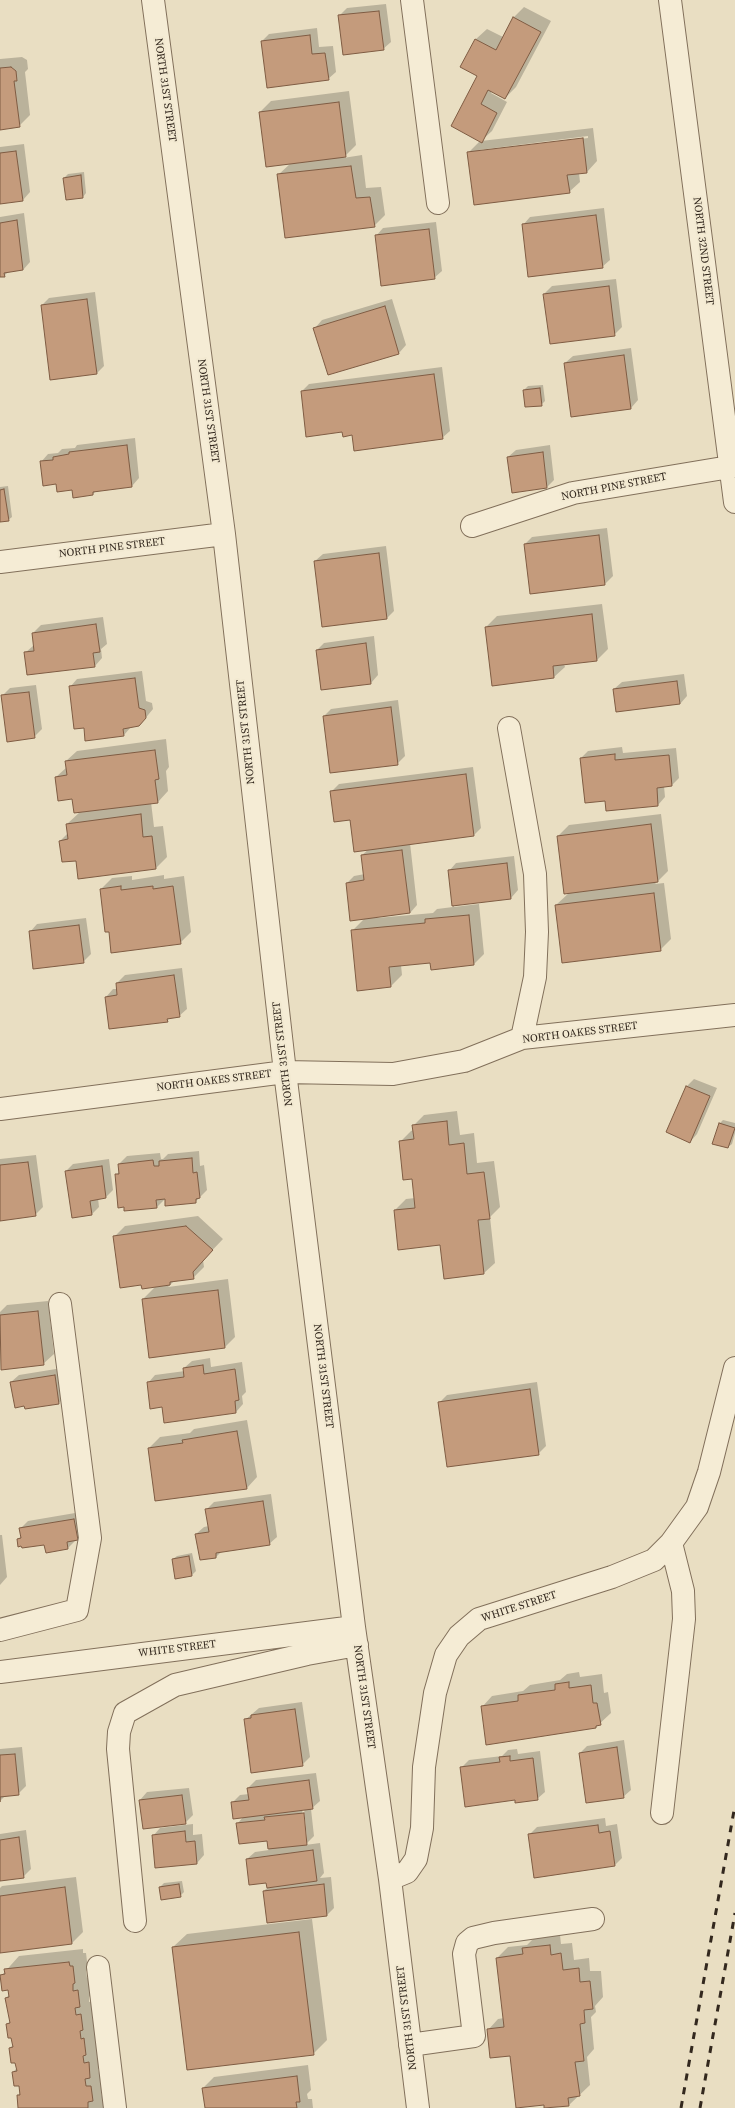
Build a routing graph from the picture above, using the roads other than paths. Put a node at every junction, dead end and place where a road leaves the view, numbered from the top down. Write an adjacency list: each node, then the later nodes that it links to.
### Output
1 (153, 0): 8 (street, NORTH 31ST STREET)
2 (412, 0): 4 (street)
3 (670, 0): 5 (street, NORTH 32ND STREET)
4 (438, 203)
5 (733, 466): 6 (street, NORTH 32ND STREET); 7 (street, NORTH PINE STREET)
6 (735, 502)
7 (472, 526)
8 (224, 534): 9 (street, NORTH PINE STREET); 13 (street, NORTH 31ST STREET)
9 (0, 562)
10 (509, 728): 12 (street)
11 (735, 1015): 12 (street, NORTH OAKES STREET)
12 (522, 1038): 13 (street, NORTH OAKES STREET)
13 (285, 1072): 14 (street, NORTH OAKES STREET); 19 (street, NORTH 31ST STREET)
14 (0, 1109)
15 (60, 1304): 18 (street)
16 (735, 1368): 17 (street, WHITE STREET)
17 (671, 1543): 21 (street); 22 (street, WHITE STREET)
18 (0, 1630)
19 (355, 1636): 20 (street, WHITE STREET); 22 (street, NORTH 31ST STREET); 24 (street)
20 (0, 1672)
21 (662, 1813)
22 (390, 1879): 26 (street, NORTH 31ST STREET)
23 (593, 1919): 26 (street)
24 (135, 1921)
25 (98, 1967): 27 (street)
26 (410, 2045): 28 (street, NORTH 31ST STREET)
27 (115, 2108)
28 (418, 2108)

